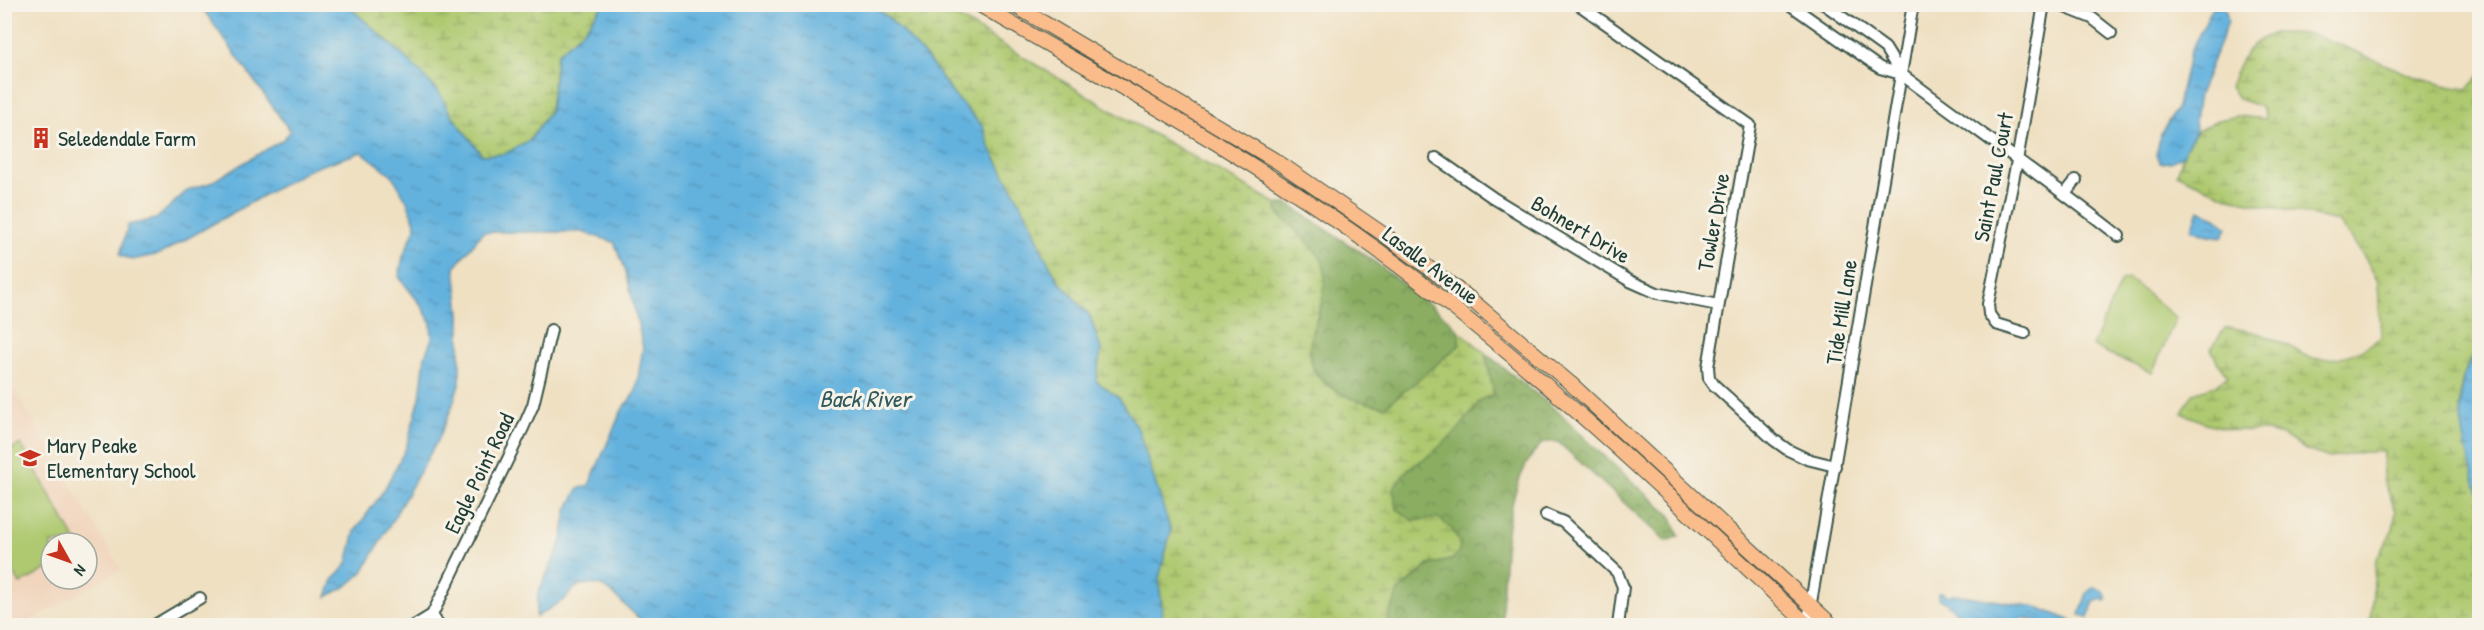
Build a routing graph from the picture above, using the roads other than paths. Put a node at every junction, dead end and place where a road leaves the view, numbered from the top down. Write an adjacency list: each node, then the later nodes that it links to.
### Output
1 (978, 4): 24 (main road, Lasalle Avenue)
2 (1012, 4): 22 (main road, Lasalle Avenue)
3 (1578, 4): 16 (street, Towler Drive)
4 (1789, 4): 10 (street)
5 (1824, 4): 10 (street)
6 (1913, 4): 10 (street, Tide Mill Lane)
7 (2044, 4): 12 (street, Saint Paul Court)
8 (2057, 4): 9 (street)
9 (2111, 33)
10 (1900, 74): 12 (street); 19 (street, Tide Mill Lane)
11 (1436, 158): 16 (street, Bohnert Drive)
12 (2017, 161): 14 (street); 18 (street, Saint Paul Court)
13 (2076, 180): 14 (street)
14 (2066, 194): 15 (street)
15 (2119, 236)
16 (1718, 305): 19 (street, Towler Drive)
17 (551, 330): 23 (street, Eagle Point Road)
18 (2025, 333)
19 (1835, 466): 22 (street, Tide Mill Lane)
20 (1546, 515): 28 (street)
21 (200, 598): 25 (street)
22 (1812, 605): 24 (street, Tide Mill Lane); 29 (main road, Lasalle Avenue)
23 (432, 615): 26 (street); 27 (street)
24 (1808, 625)
25 (153, 626)
26 (414, 626)
27 (439, 626)
28 (1618, 626)
29 (1833, 626)

